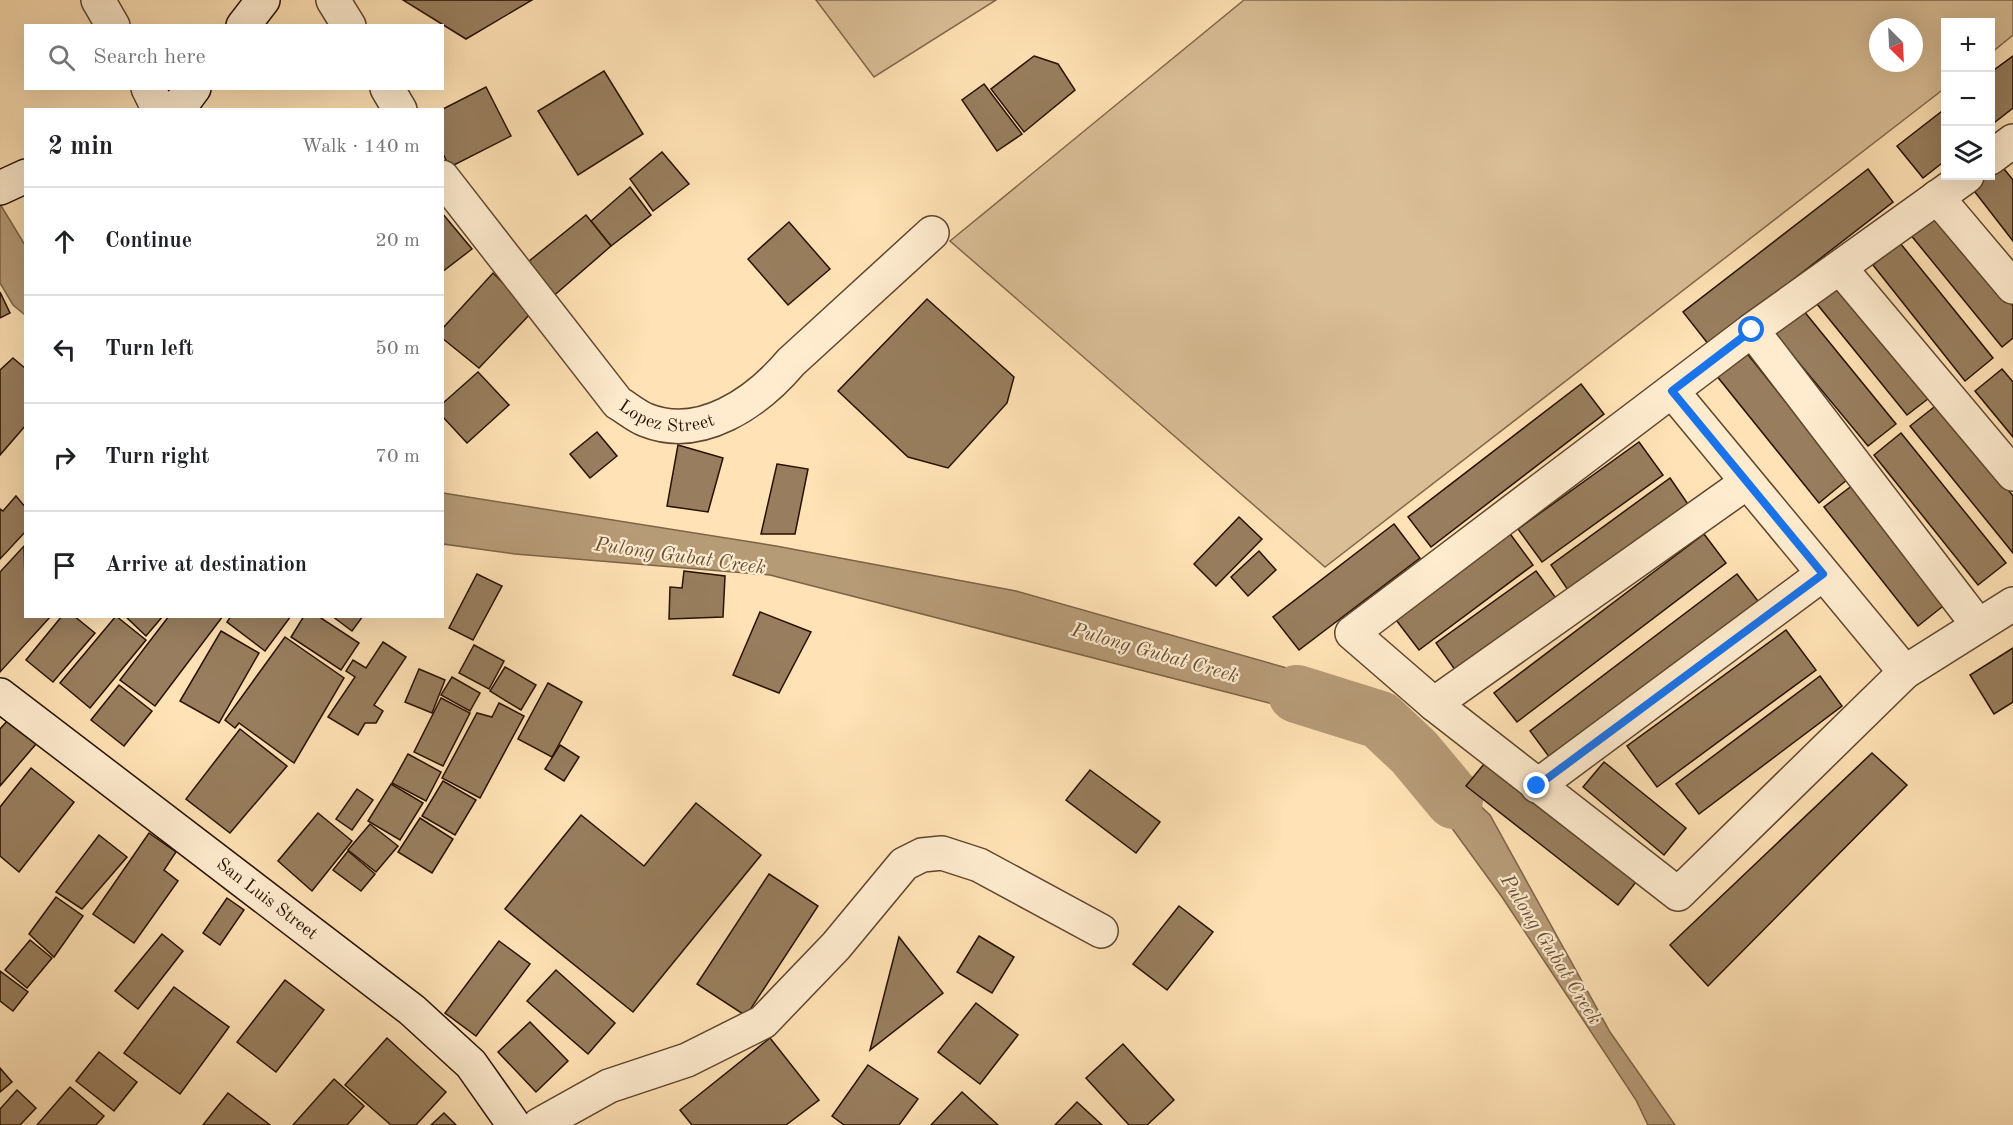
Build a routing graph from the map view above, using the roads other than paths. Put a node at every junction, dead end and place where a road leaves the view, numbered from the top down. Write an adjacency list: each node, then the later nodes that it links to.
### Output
1 (98, 0): 4 (street)
2 (263, 0): 5 (street)
3 (333, 0): 6 (street)
4 (112, 24)
5 (245, 24)
6 (348, 24)
7 (149, 90): 10 (street)
8 (192, 90): 11 (street)
9 (388, 90): 12 (street)
10 (158, 108)
11 (174, 108)
12 (399, 108)
13 (2013, 141): 14 (street)
14 (1995, 154)
15 (444, 180): 18 (street, Lopez Street)
16 (1962, 180): 17 (street)
17 (1937, 198): 19 (street); 20 (street)
18 (932, 232)
19 (1840, 269): 21 (street); 23 (street)
20 (2013, 287)
21 (1752, 330): 22 (street); 27 (street)
22 (1672, 391): 24 (street); 30 (street)
23 (2013, 474)
24 (1746, 483): 25 (street); 30 (street)
25 (1823, 574): 28 (street); 31 (street)
26 (2013, 604): 27 (street)
27 (1978, 624): 28 (street)
28 (1905, 672): 31 (street)
29 (0, 695): 33 (street, San Luis Street)
30 (1434, 704): 31 (street)
31 (1537, 786)
32 (1101, 932): 34 (street)
33 (514, 1125)
34 (539, 1125)

